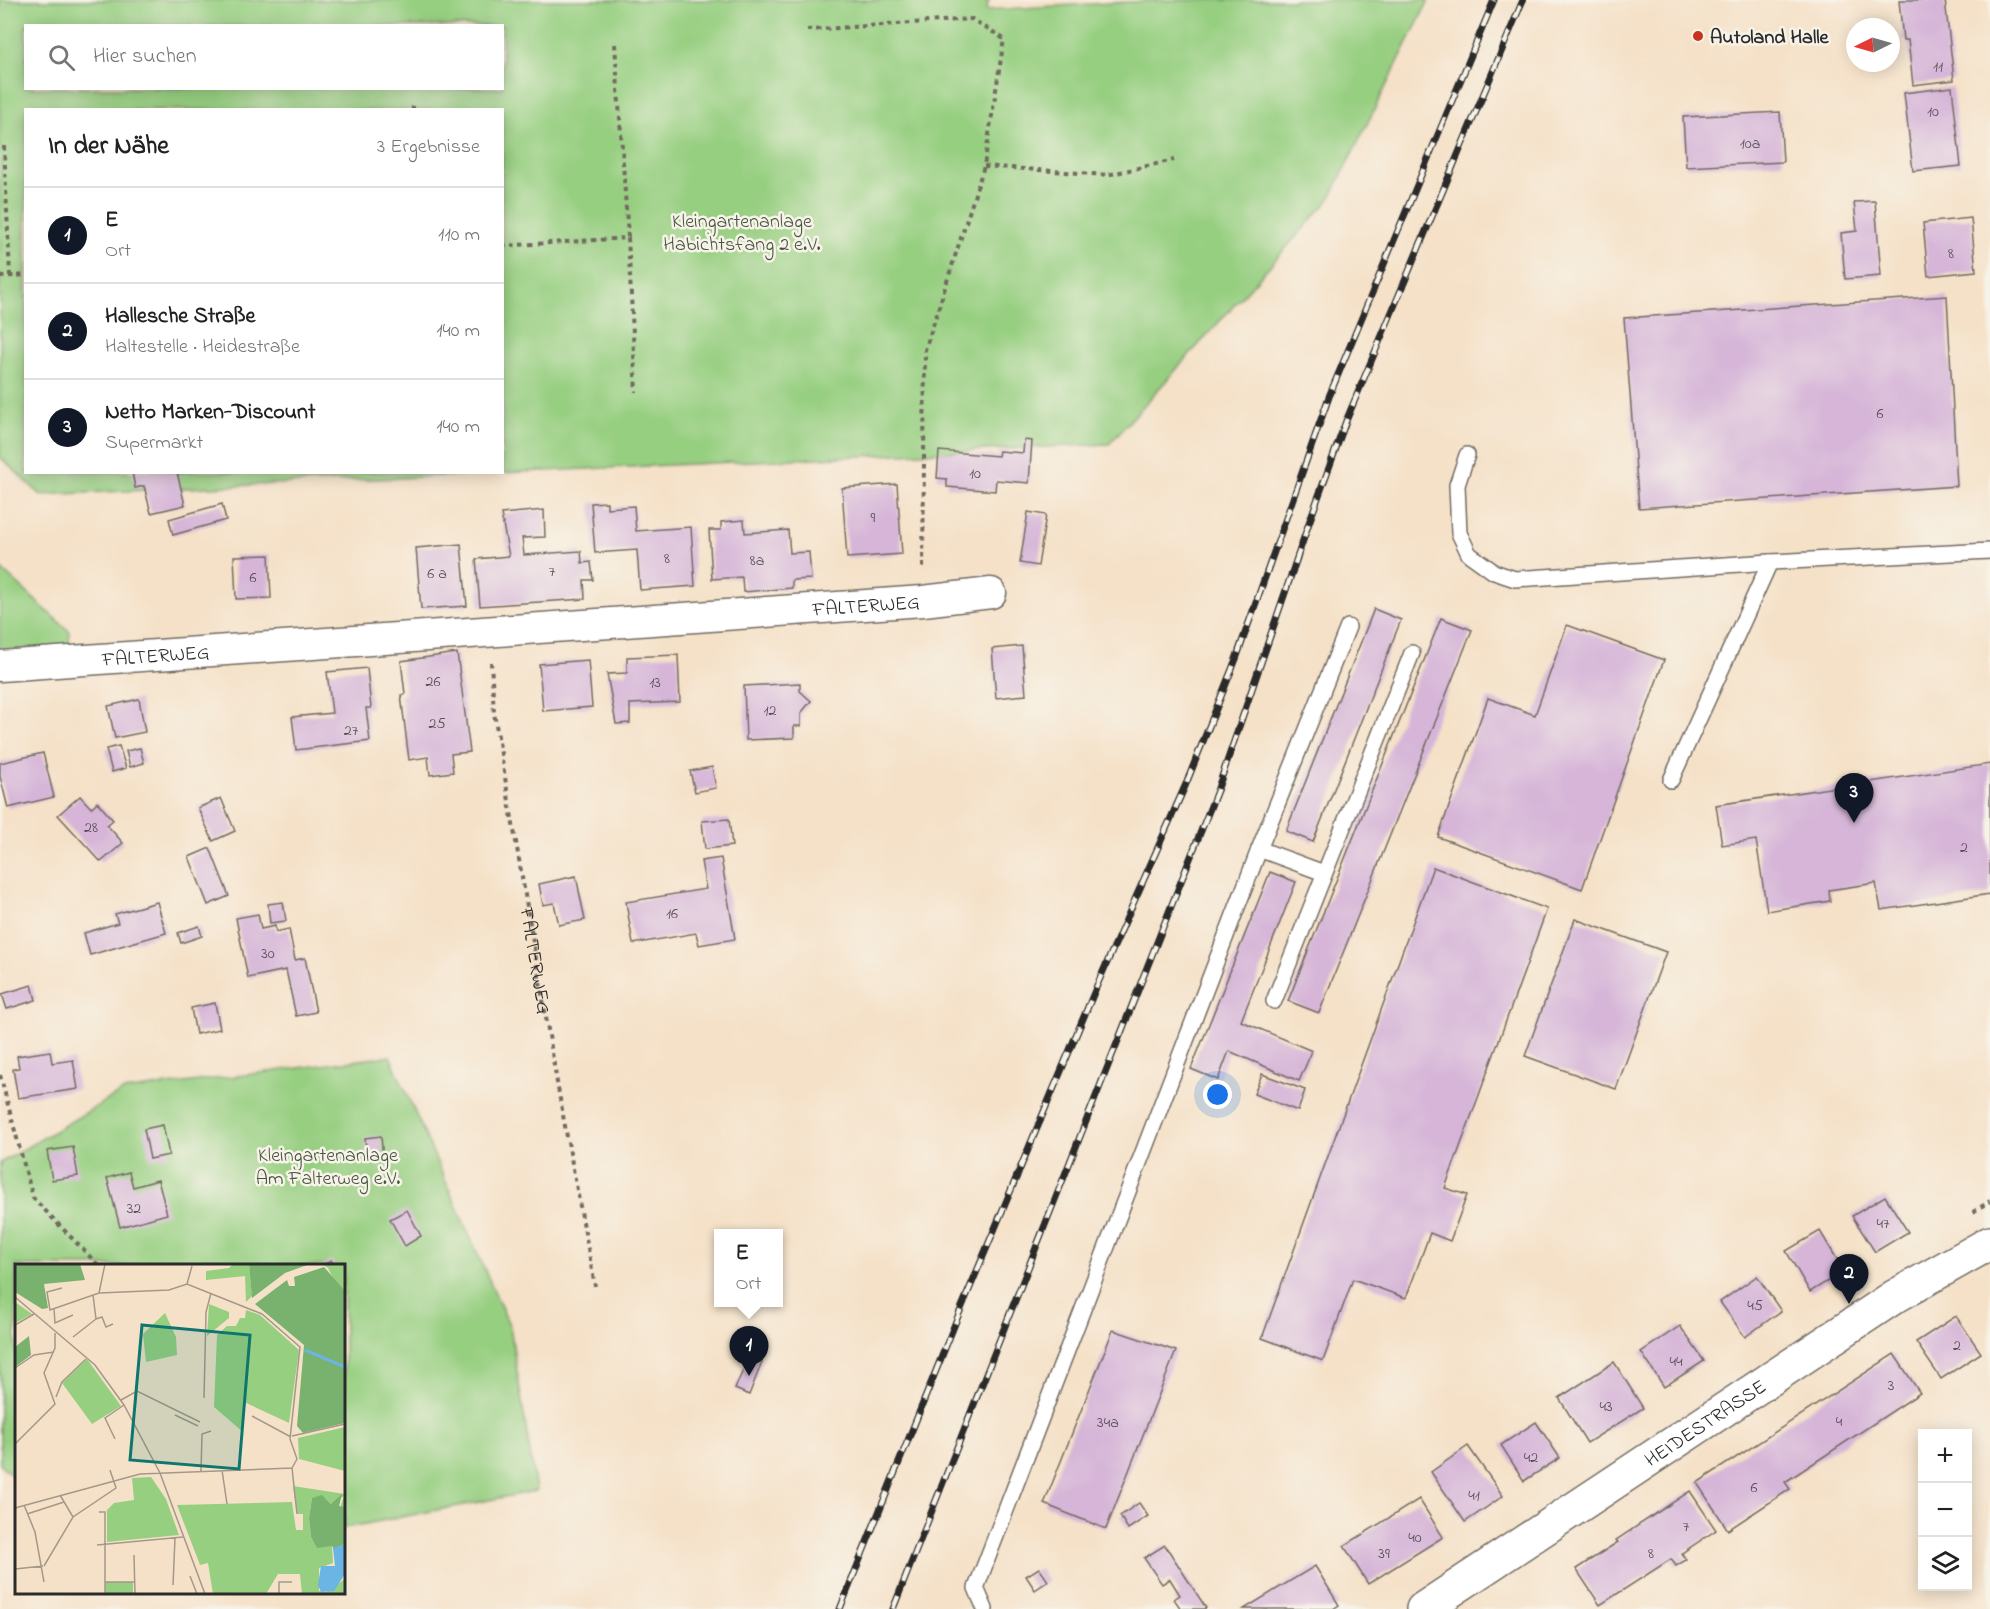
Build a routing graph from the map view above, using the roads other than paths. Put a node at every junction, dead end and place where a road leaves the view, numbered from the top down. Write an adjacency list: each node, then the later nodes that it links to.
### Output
1 (1467, 455): 3 (lane)
2 (1990, 551): 3 (lane)
3 (1770, 562): 8 (lane)
4 (991, 593): 7 (street, FALTERWEG)
5 (1348, 627): 9 (lane)
6 (1412, 653): 10 (lane)
7 (0, 666)
8 (1671, 780)
9 (1259, 849): 10 (lane); 13 (lane)
10 (1324, 873): 11 (lane)
11 (1275, 1001)
12 (1990, 1243): 14 (main road, HEIDESTRASSE)
13 (985, 1609)
14 (1423, 1609)

